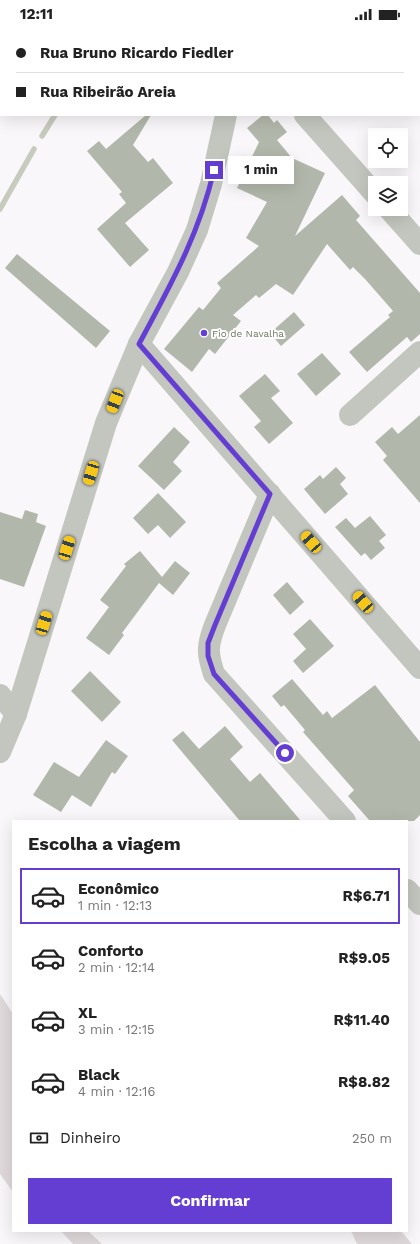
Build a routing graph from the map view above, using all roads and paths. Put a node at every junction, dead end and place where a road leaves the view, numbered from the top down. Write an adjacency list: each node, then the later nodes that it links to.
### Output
1 (226, 116): 6 (street)
2 (306, 116): 3 (street)
3 (368, 186)
4 (395, 216): 5 (street)
5 (420, 244)
6 (139, 344): 9 (street); 12 (street)
7 (420, 352): 8 (street)
8 (350, 415)
9 (270, 494): 10 (street); 14 (street)
10 (420, 668)
11 (0, 695): 12 (street)
12 (16, 714): 13 (street)
13 (0, 752)
14 (344, 820)
15 (408, 891): 16 (street)
16 (420, 904)

